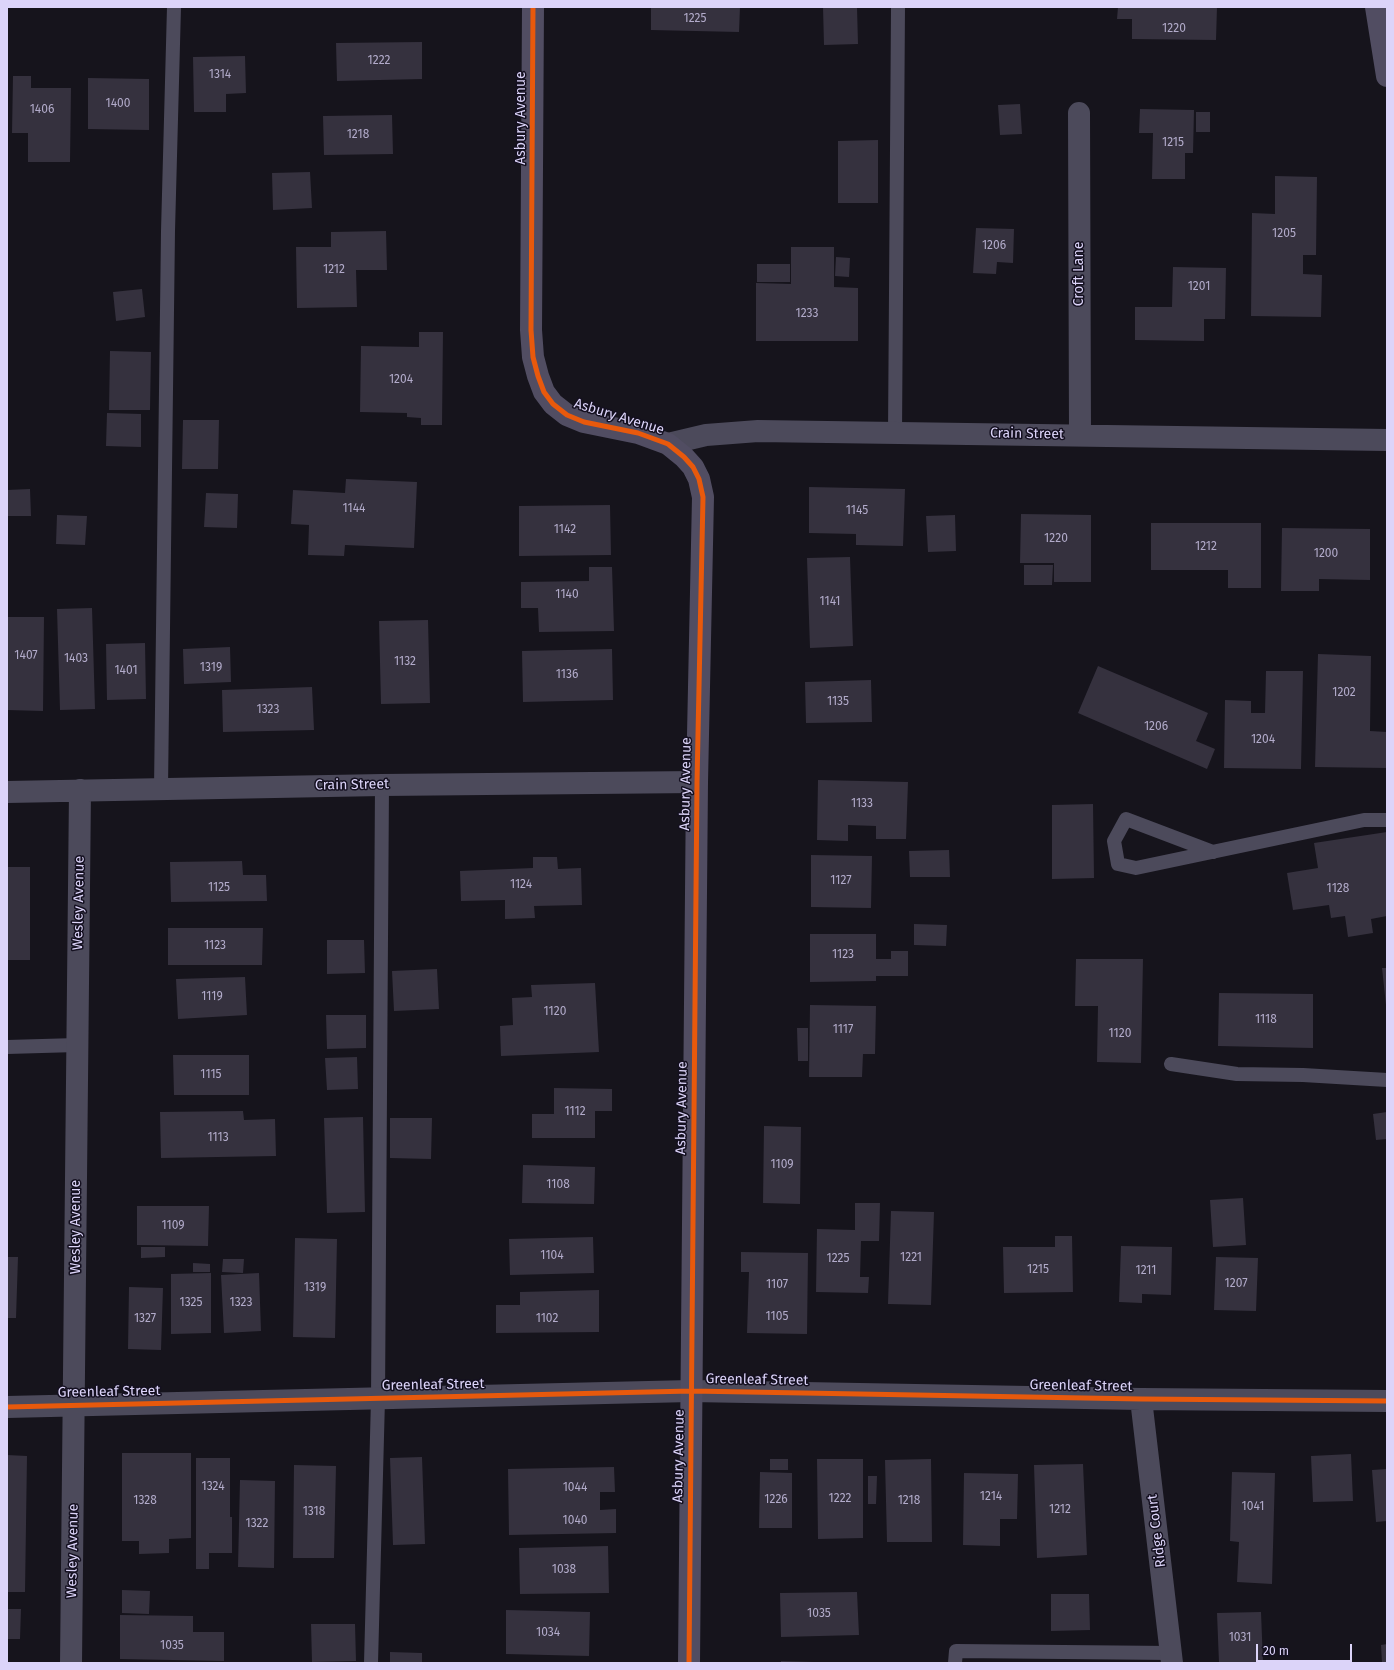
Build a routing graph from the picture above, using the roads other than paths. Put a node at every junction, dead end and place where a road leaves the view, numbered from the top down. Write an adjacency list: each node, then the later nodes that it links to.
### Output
1 (174, 7): 13 (lane)
2 (533, 7): 10 (main road, Asbury Avenue)
3 (898, 7): 7 (lane)
4 (1376, 7): 5 (main road)
5 (1387, 76)
6 (1079, 114): 8 (street, Croft Lane)
7 (895, 432): 8 (street, Crain Street); 10 (street, Crain Street)
8 (1080, 435): 9 (street, Crain Street)
9 (1387, 440)
10 (668, 444): 11 (main road, Asbury Avenue)
11 (698, 782): 12 (street, Crain Street); 22 (main road, Asbury Avenue)
12 (382, 784): 13 (street, Crain Street); 23 (lane)
13 (161, 788): 14 (street, Crain Street)
14 (80, 790): 15 (street, Crain Street); 18 (street, Wesley Avenue)
15 (7, 792)
16 (1387, 820): 17 (lane)
17 (1213, 852): 17 (lane)
18 (76, 1045): 19 (lane); 26 (street, Wesley Avenue)
19 (7, 1047)
20 (1171, 1064): 21 (lane)
21 (1387, 1080)
22 (691, 1391): 23 (street, Greenleaf Street); 24 (street, Greenleaf Street); 31 (main road, Asbury Avenue)
23 (378, 1399): 26 (street, Greenleaf Street); 30 (lane)
24 (1141, 1399): 25 (street, Greenleaf Street); 28 (street, Ridge Court)
25 (1387, 1401)
26 (74, 1405): 27 (street, Greenleaf Street); 29 (street, Wesley Avenue)
27 (7, 1407)
28 (1172, 1658): 32 (lane)
29 (71, 1663)
30 (370, 1663)
31 (689, 1663)
32 (956, 1663)

